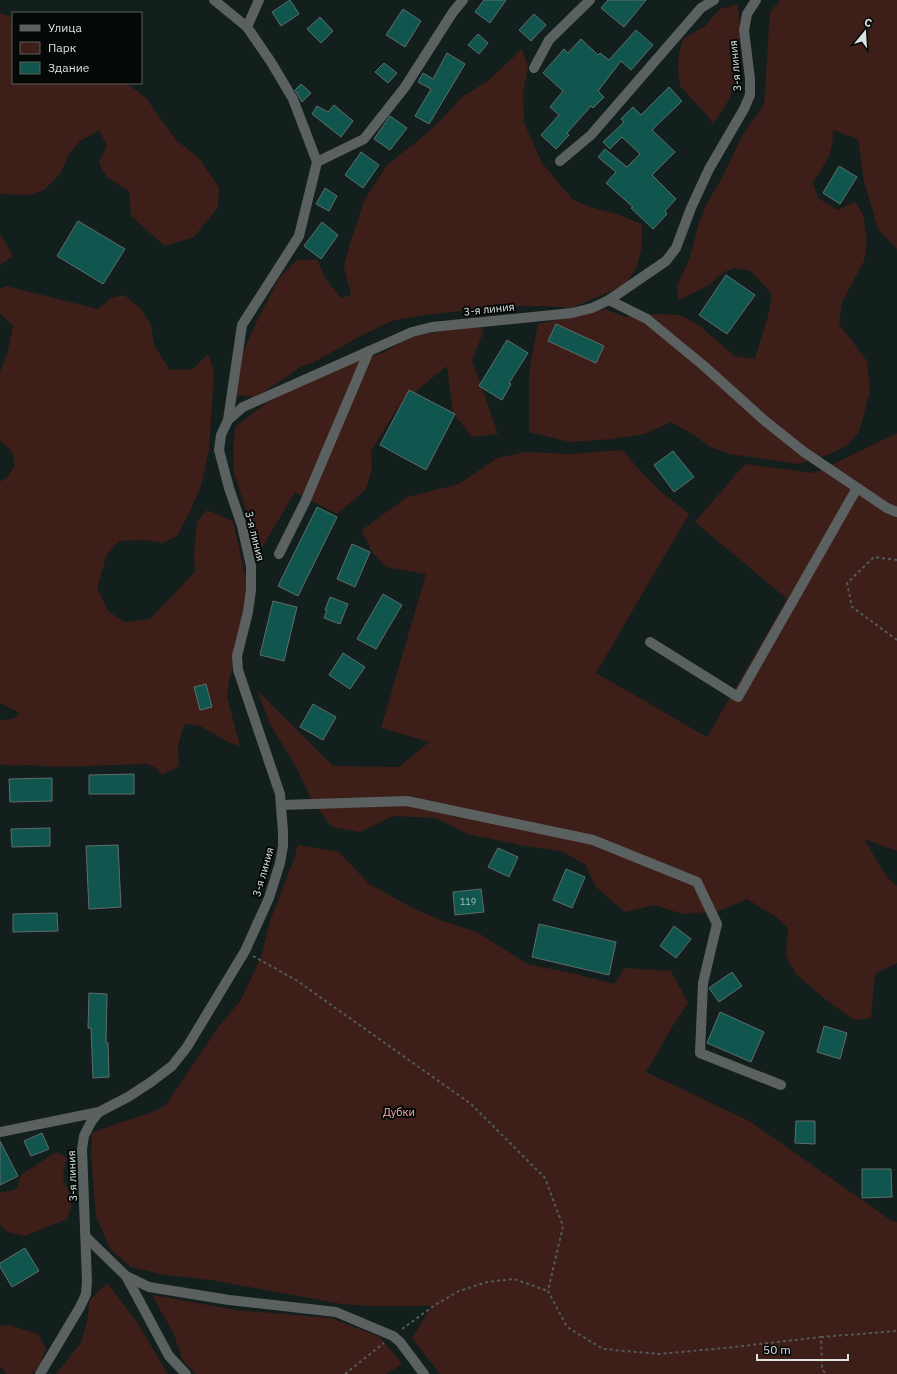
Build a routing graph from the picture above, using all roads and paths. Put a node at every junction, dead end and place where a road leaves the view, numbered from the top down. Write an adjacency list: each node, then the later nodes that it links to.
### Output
1 (214, 0): 7 (street)
2 (259, 0): 7 (street)
3 (463, 0): 10 (street)
4 (590, 0): 8 (street)
5 (714, 0): 9 (street)
6 (755, 0): 11 (street, 3-я линия)
7 (247, 27): 10 (street)
8 (534, 68)
9 (560, 161)
10 (317, 162): 13 (street)
11 (609, 300): 12 (street, 3-я линия); 14 (street)
12 (369, 351): 13 (street, 3-я линия); 16 (street)
13 (228, 420): 20 (street, 3-я линия)
14 (857, 488): 15 (street); 19 (street)
15 (897, 512)
16 (279, 554)
17 (897, 560): 18 (path)
18 (897, 640)
19 (650, 642)
20 (281, 805): 21 (street, 3-я линия); 22 (street)
21 (245, 951): 23 (street, 3-я линия); 27 (path)
22 (781, 1085)
23 (99, 1112): 24 (street); 25 (street, 3-я линия)
24 (0, 1132)
25 (86, 1237): 26 (street); 31 (street, 3-я линия)
26 (126, 1276): 29 (street); 32 (street)
27 (548, 1291): 29 (path); 30 (path)
28 (897, 1331): 30 (path)
29 (393, 1336): 33 (path); 34 (street)
30 (821, 1337): 35 (path)
31 (40, 1374)
32 (186, 1374)
33 (345, 1374)
34 (424, 1374)
35 (826, 1374)

